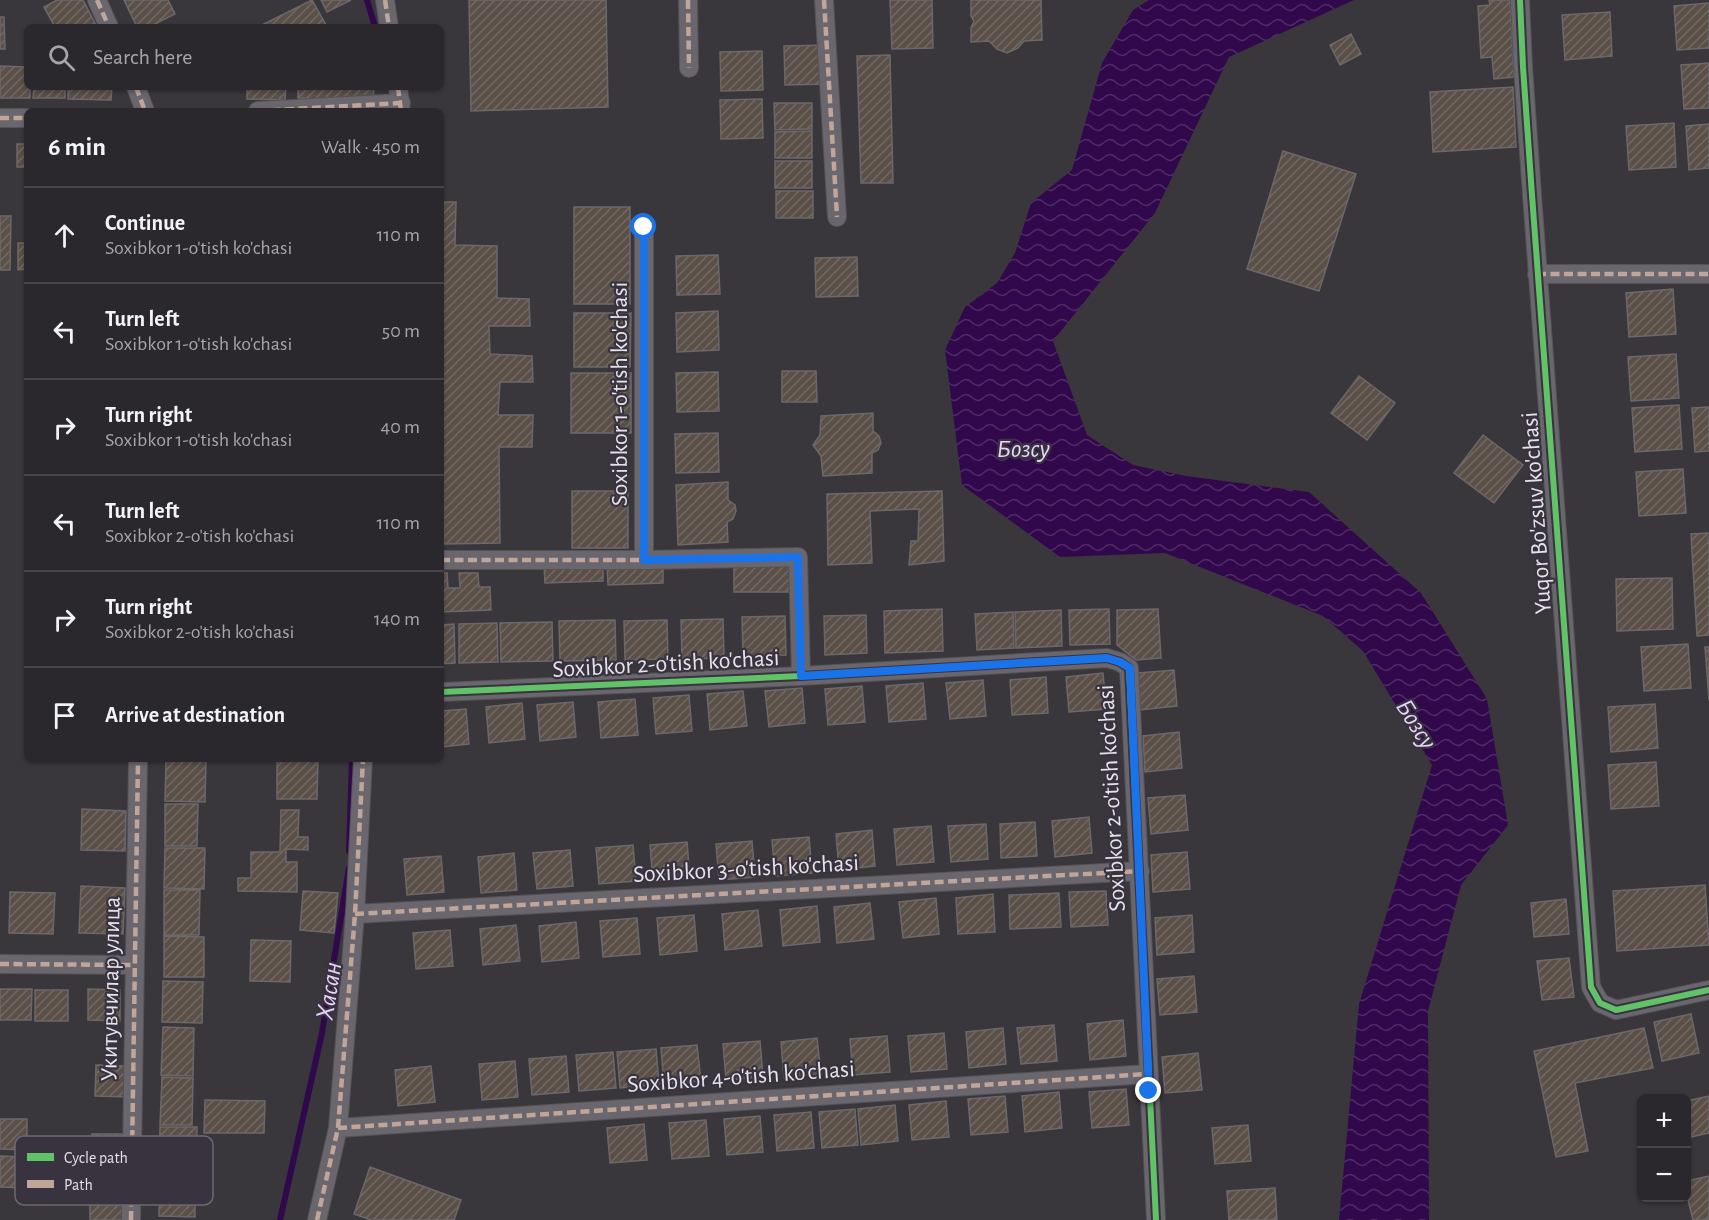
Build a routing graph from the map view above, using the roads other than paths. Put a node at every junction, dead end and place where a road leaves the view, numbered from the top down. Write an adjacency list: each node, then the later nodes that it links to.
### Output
1 (98, 0): 6 (street)
2 (385, 0): 7 (street)
3 (688, 0): 8 (street)
4 (824, 0): 15 (street)
5 (1521, 0): 17 (street, Yuqor Bo'zsuv ko'chasi)
6 (109, 24)
7 (389, 24)
8 (689, 68)
9 (137, 90): 11 (street)
10 (400, 100): 12 (street)
11 (144, 108)
12 (297, 108)
13 (0, 118): 14 (street)
14 (24, 118)
15 (837, 217)
16 (644, 227): 20 (street, Soxibkor 1-o'tish ko'chasi)
17 (1538, 274): 18 (street); 29 (street, Yuqor Bo'zsuv ko'chasi)
18 (1709, 274)
19 (444, 560): 20 (street)
20 (644, 560): 21 (street)
21 (801, 676): 22 (street, Soxibkor 2-o'tish ko'chasi); 25 (street, Soxibkor 2-o'tish ko'chasi)
22 (444, 692)
23 (138, 762): 28 (street, Укитувчилар улица)
24 (363, 762): 26 (street)
25 (1140, 871): 26 (street, Soxibkor 3-o'tish ko'chasi); 30 (street, Soxibkor 2-o'tish ko'chasi)
26 (355, 914): 31 (street)
27 (0, 964): 28 (street)
28 (135, 964): 32 (street, Укитувчилар улица)
29 (1709, 990)
30 (1148, 1074): 31 (street, Soxibkor 4-o'tish ko'chasi); 36 (street, Soxibkor 2-o'tish ko'chasi)
31 (338, 1128): 35 (street)
32 (132, 1136)
33 (131, 1205): 34 (street, Укитувчилар улица)
34 (131, 1220)
35 (317, 1220)
36 (1156, 1220)

